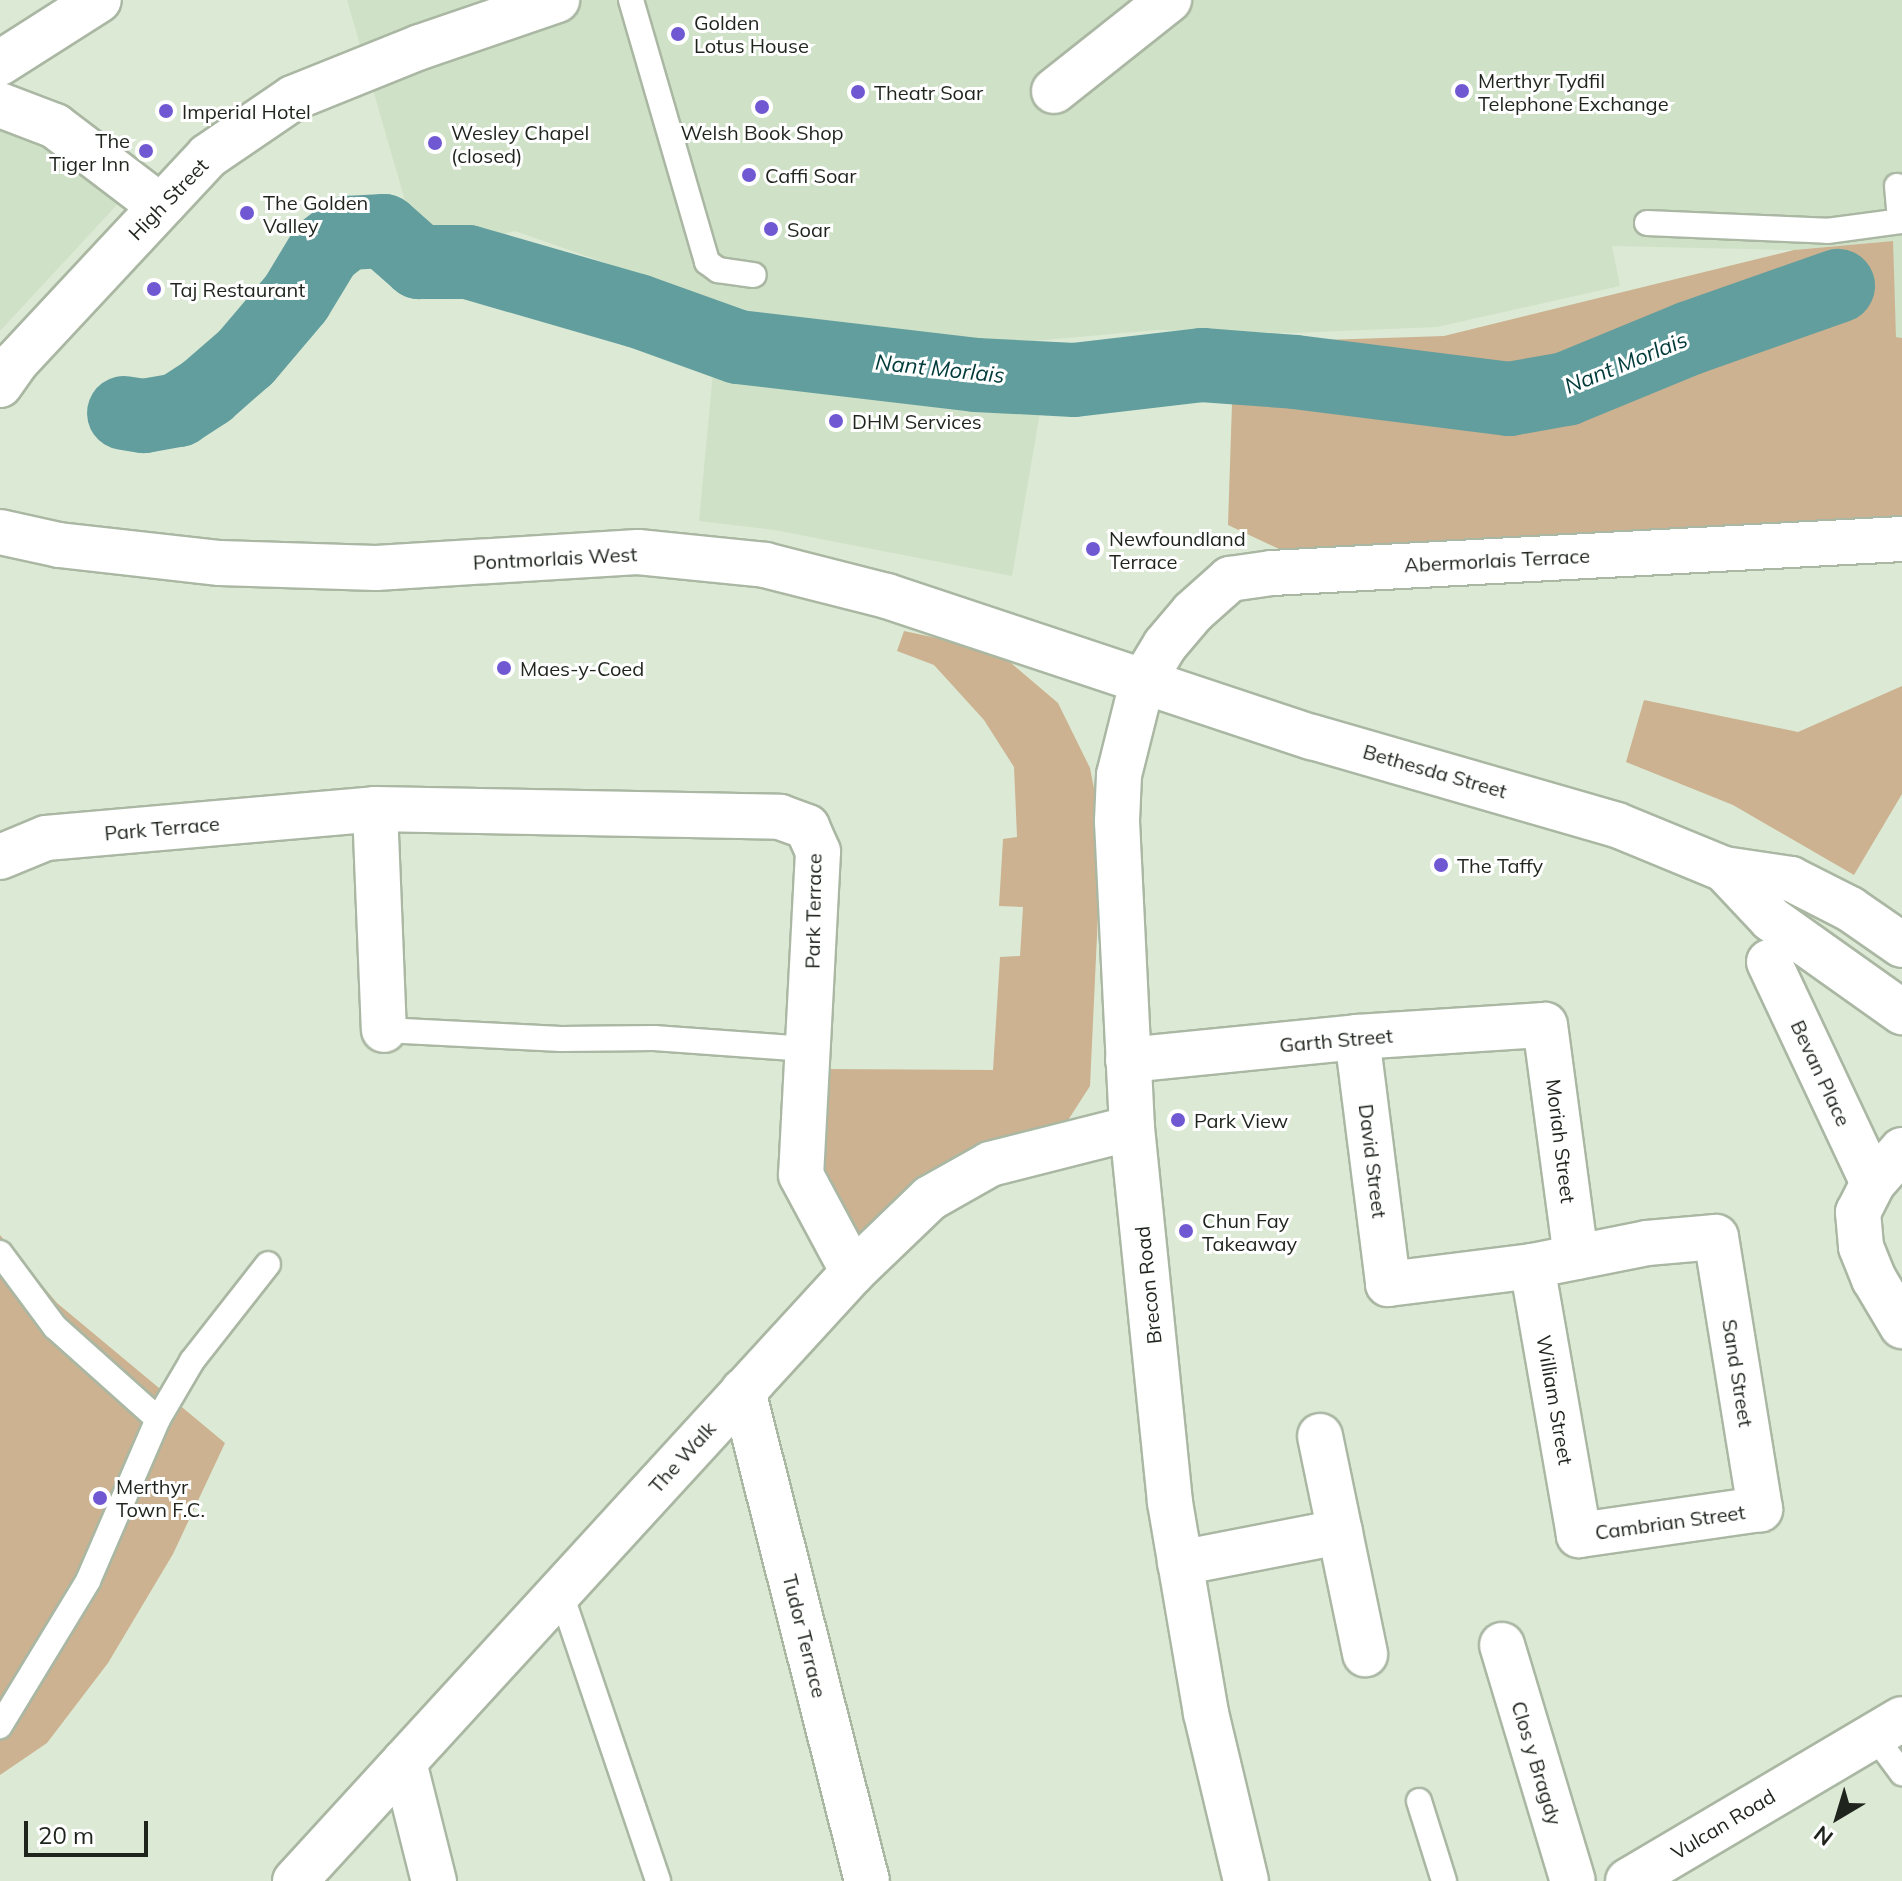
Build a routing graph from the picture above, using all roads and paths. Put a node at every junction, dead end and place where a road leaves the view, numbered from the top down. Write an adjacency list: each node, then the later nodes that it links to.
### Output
1 (99, 0): 5 (street)
2 (557, 0): 9 (street, High Street)
3 (631, 0): 12 (lane)
4 (1169, 0): 6 (street)
5 (0, 63)
6 (1054, 91)
7 (0, 105): 9 (street)
8 (1897, 186): 10 (lane)
9 (160, 206): 13 (street, High Street)
10 (1901, 221): 11 (lane)
11 (1647, 223)
12 (754, 275)
13 (0, 385)
14 (0, 532): 16 (street, Pontmorlais West)
15 (1902, 539): 16 (street, Abermorlais Terrace)
16 (1142, 683): 19 (street, Bethesda Street); 27 (street, Brecon Road)
17 (375, 809): 18 (street, Park Terrace); 24 (street); 26 (street, Park Terrace)
18 (0, 857)
19 (1724, 869): 20 (street, Bethesda Street); 22 (street, Bethesda Street)
20 (1902, 945)
21 (1769, 962): 30 (street, Bevan Place)
22 (1902, 1012)
23 (1545, 1025): 25 (street, Garth Street); 32 (street, Moriah Street)
24 (384, 1030): 26 (lane)
25 (1357, 1037): 27 (street, Garth Street); 34 (street, David Street)
26 (808, 1052): 35 (street, Park Terrace)
27 (1128, 1060): 28 (street, Brecon Road)
28 (1132, 1128): 35 (street, The Walk); 43 (street, Brecon Road)
29 (1902, 1150): 30 (street)
30 (1873, 1183): 36 (street)
31 (0, 1253): 38 (lane)
32 (1576, 1257): 34 (street); 40 (street, Sand Street)
33 (268, 1264): 38 (lane)
34 (1532, 1266): 42 (street, William Street)
35 (853, 1272): 37 (street, The Walk)
36 (1902, 1326)
37 (743, 1391): 44 (street, The Walk); 55 (street, Tudor Terrace)
38 (158, 1419): 47 (lane)
39 (1320, 1436): 41 (street)
40 (1760, 1509): 42 (street, Cambrian Street)
41 (1340, 1532): 43 (street); 46 (street)
42 (1579, 1535)
43 (1180, 1563): 56 (street, Brecon Road)
44 (560, 1591): 49 (street, The Walk); 54 (lane)
45 (1502, 1645): 58 (street, Clos y Bragdy)
46 (1365, 1654)
47 (0, 1726)
48 (1887, 1727): 50 (lane); 59 (street, Vulcan Road)
49 (404, 1762): 52 (street, The Walk); 53 (street)
50 (1902, 1773)
51 (1419, 1801): 57 (lane)
52 (295, 1881)
53 (434, 1881)
54 (658, 1881)
55 (867, 1881)
56 (1246, 1881)
57 (1444, 1881)
58 (1573, 1881)
59 (1628, 1881)

